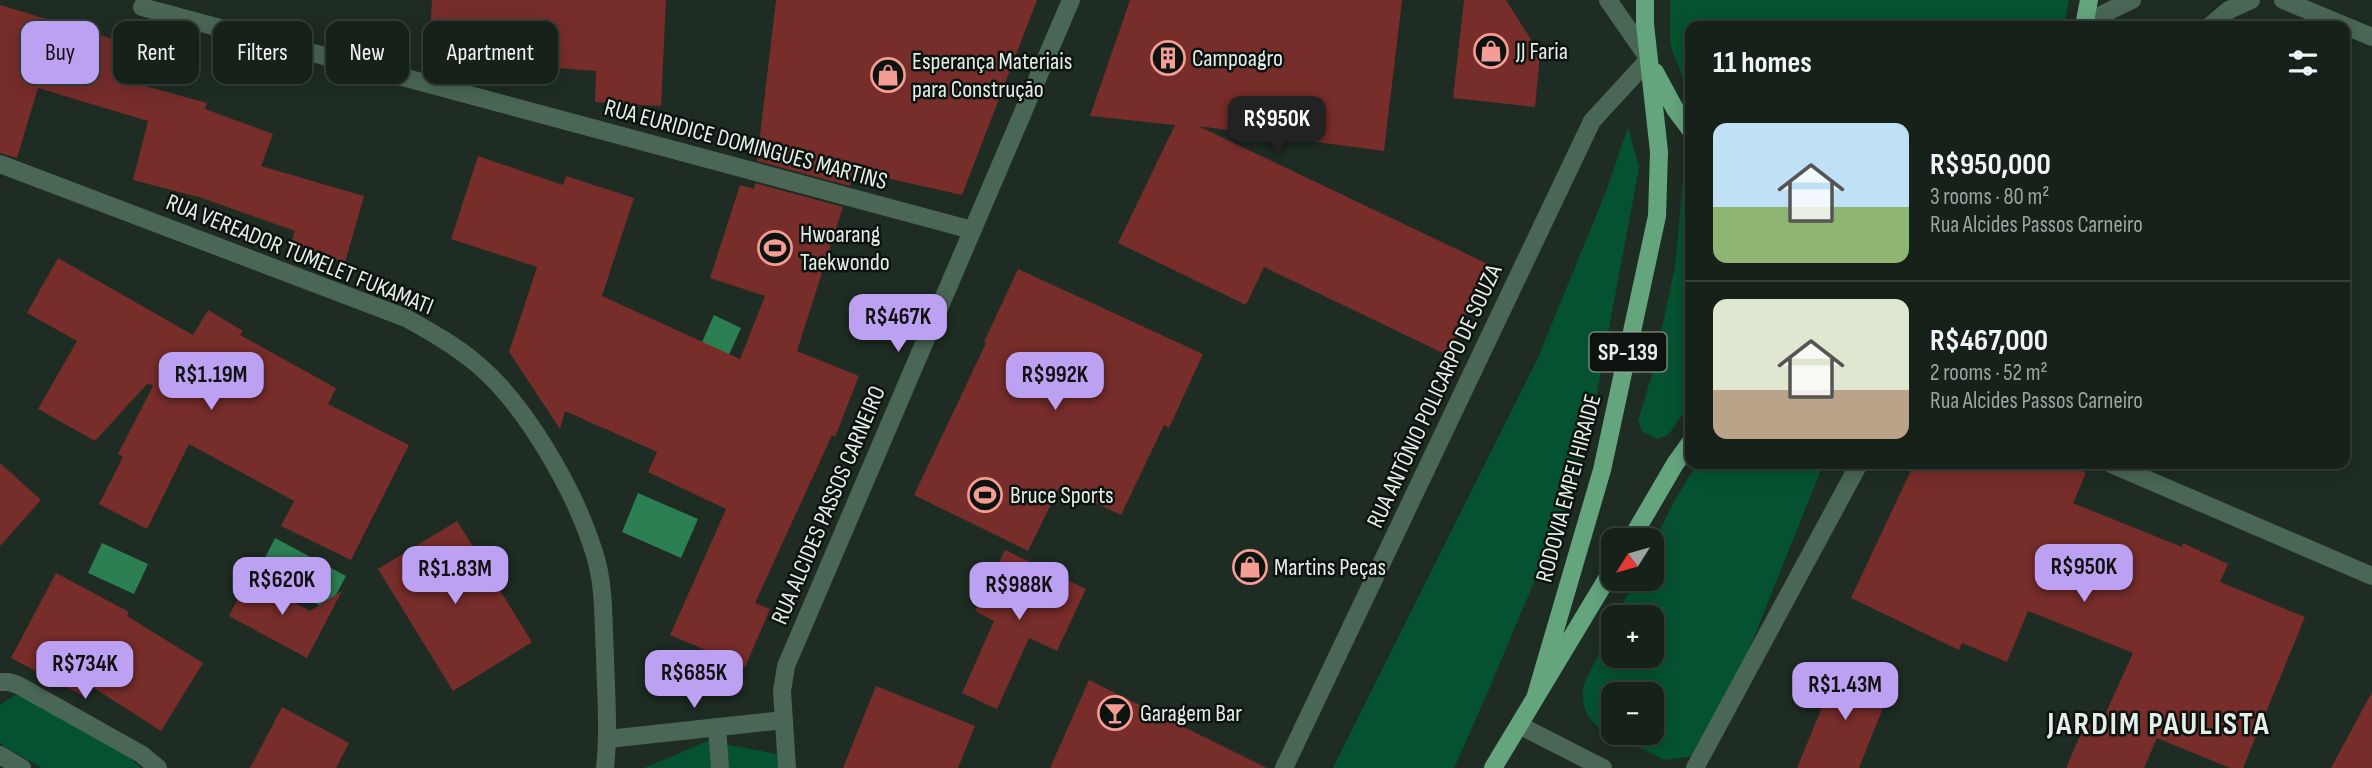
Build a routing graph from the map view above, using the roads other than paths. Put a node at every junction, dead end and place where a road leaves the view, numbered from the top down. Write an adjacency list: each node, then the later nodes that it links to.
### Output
1 (1072, 0): 18 (street, RUA ALCIDES PASSOS CARNEIRO)
2 (1608, 0): 15 (street)
3 (1645, 0): 15 (main road, RODOVIA EMPEI HIRAIDE / SP-139)
4 (2089, 0): 9 (main road)
5 (2132, 0): 10 (street)
6 (2250, 0): 11 (street)
7 (2283, 0): 12 (street)
8 (142, 7): 18 (street, RUA EURIDICE DOMINGUES MARTINS)
9 (2087, 21)
10 (2092, 21)
11 (2216, 21)
12 (2334, 21)
13 (2350, 28): 14 (street)
14 (2372, 37)
15 (1649, 59): 16 (main road); 26 (main road, RODOVIA EMPEI HIRAIDE / SP-139); 37 (street, RUA ANTÔNIO POLICARPO DE SOUZA)
16 (1685, 122)
17 (0, 164): 30 (street, RUA VEREADOR TUMELET FUKAMATI)
18 (972, 230): 27 (street, RUA ALCIDES PASSOS CARNEIRO)
19 (1685, 450): 22 (main road)
20 (1856, 469): 40 (street)
21 (2123, 469): 23 (street)
22 (1638, 528)
23 (2372, 576)
24 (1601, 589): 26 (main road, RODOVIA EMPEI HIRAIDE / SP-139)
25 (0, 682): 33 (street)
26 (1536, 695): 28 (main road, RODOVIA EMPEI HIRAIDE / SP-139)
27 (784, 720): 29 (street); 36 (street, RUA ALCIDES PASSOS CARNEIRO)
28 (1519, 725): 38 (main road, RODOVIA EMPEI HIRAIDE / SP-139); 39 (street)
29 (717, 727): 30 (street); 35 (street)
30 (608, 739): 34 (street, RUA VEREADOR TUMELET FUKAMATI)
31 (0, 755): 32 (street)
32 (22, 768)
33 (158, 768)
34 (605, 768)
35 (720, 768)
36 (787, 768)
37 (1284, 768)
38 (1493, 768)
39 (1603, 768)
40 (1695, 768)

